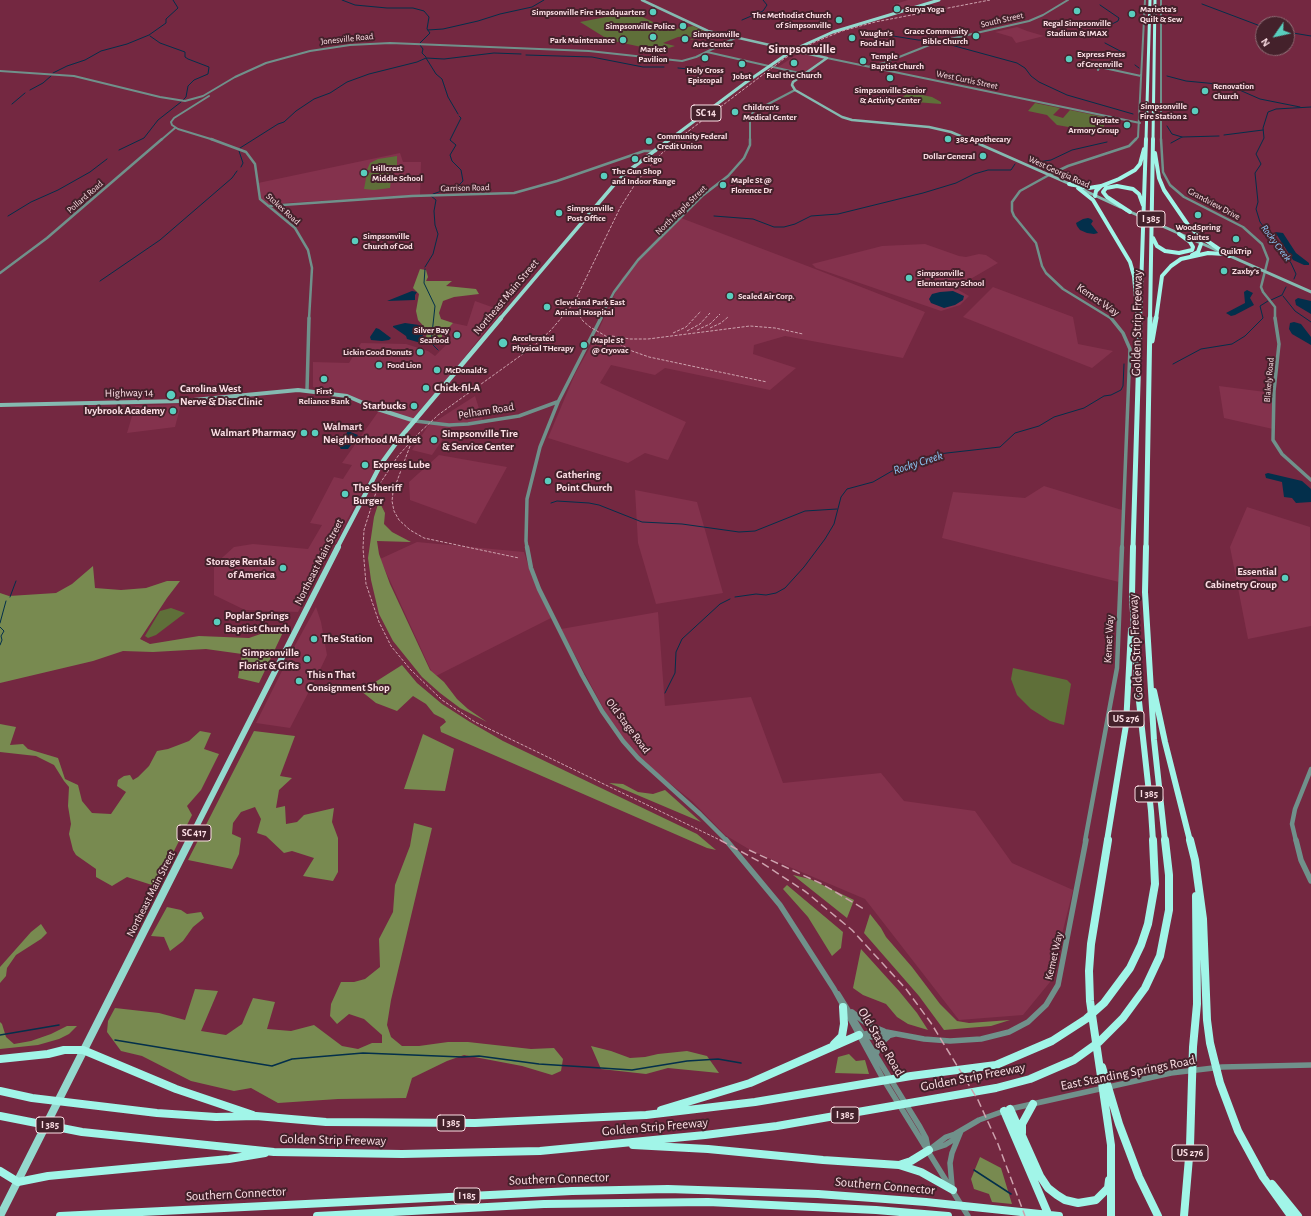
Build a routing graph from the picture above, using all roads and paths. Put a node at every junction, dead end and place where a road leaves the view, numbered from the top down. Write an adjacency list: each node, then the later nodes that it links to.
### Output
1 (642, 0): 8 (main road, West Curtis Street)
2 (939, 0): 9 (main road, SC 14)
3 (1068, 0): 13 (street, South Street)
4 (1145, 0): 17 (street, Kemet Way)
5 (1150, 0): 22 (highway, Golden Strip Freeway / I 385)
6 (1155, 0): 23 (highway, Golden Strip Freeway / I 385)
7 (1161, 0): 39 (street, Grandview Drive)
8 (735, 38): 9 (main road, West Curtis Street); 10 (street, Jonesville Road)
9 (793, 50): 11 (main road, West Curtis Street); 12 (main road, Northeast Main Street / SC 14)
10 (706, 52): 12 (street); 19 (street, Jonesville Road)
11 (827, 58): 13 (street, West Curtis Street); 16 (main road)
12 (769, 66): 16 (street); 24 (main road, Northeast Main Street / SC 14)
13 (868, 66): 20 (street, West Curtis Street)
14 (1098, 70): 17 (street)
15 (0, 71): 19 (street)
16 (804, 74): 18 (main road)
17 (1141, 76): 20 (street, Kemet Way)
18 (795, 90): 25 (main road, West Georgia Road); 45 (street, North Maple Street)
19 (207, 96): 21 (street)
20 (1140, 123): 25 (street, Kemet Way)
21 (176, 128): 30 (street, Stokes Road); 40 (street, Pollard Road)
22 (1146, 142): 27 (highway); 31 (highway, Golden Strip Freeway / I 385)
23 (1152, 142): 34 (highway, Golden Strip Freeway / I 385); 37 (highway)
24 (656, 151): 30 (street, Garrison Road); 47 (main road, Northeast Main Street / SC 14)
25 (1049, 175): 26 (main road, West Georgia Road); 56 (street, Kemet Way)
26 (1069, 184): 27 (highway); 28 (main road, West Georgia Road)
27 (1101, 186): 29 (highway)
28 (1078, 188): 29 (main road, West Georgia Road); 42 (highway)
29 (1095, 196): 32 (main road, West Georgia Road)
30 (268, 206): 44 (street, Stokes Road)
31 (1145, 210): 32 (highway); 42 (highway, Golden Strip Freeway / I 385)
32 (1130, 212): 33 (main road, West Georgia Road)
33 (1179, 234): 34 (highway); 35 (main road, West Georgia Road)
34 (1152, 235): 43 (highway, Golden Strip Freeway / I 385)
35 (1201, 244): 36 (main road, West Georgia Road); 38 (highway)
36 (1224, 254): 37 (main road, West Georgia Road); 38 (highway)
37 (1229, 256): 39 (main road, West Georgia Road)
38 (1189, 257): 43 (highway)
39 (1264, 272): 41 (main road, West Georgia Road); 48 (street, Blakely Road)
40 (0, 273)
41 (1311, 292)
42 (1141, 342): 49 (highway, Golden Strip Freeway / I 385)
43 (1149, 354): 50 (highway, Golden Strip Freeway / I 385)
44 (307, 390): 46 (main road, Highway 14); 47 (main road, Highway 14)
45 (558, 402): 47 (street, Pelham Road); 54 (street, Old Stage Road)
46 (0, 405)
47 (415, 421): 58 (main road, Northeast Main Street / SC 417)
48 (1311, 480)
49 (1132, 594): 59 (highway, US 276); 66 (highway, Golden Strip Freeway / I 385)
50 (1150, 671): 52 (highway, US 276); 71 (highway, Golden Strip Freeway / I 385)
51 (1311, 769): 53 (street)
52 (1196, 860): 72 (highway); 80 (highway, US 276)
53 (1311, 881)
54 (847, 1009): 55 (street, Old Stage Road); 56 (street); 57 (highway)
55 (861, 1034): 56 (street, Kemet Way); 57 (highway); 60 (street, Old Stage Road)
56 (888, 1034): 60 (street)
57 (832, 1047): 66 (highway)
58 (83, 1050): 61 (highway); 68 (highway); 78 (main road, Northeast Main Street / SC 417)
59 (1097, 1050): 76 (highway, US 276); 89 (highway)
60 (874, 1055): 73 (street, Old Stage Road)
61 (0, 1059)
62 (1311, 1065): 64 (street, East Standing Springs Road)
63 (0, 1091): 68 (highway, Golden Strip Freeway / I 385)
64 (1033, 1104): 65 (street, East Standing Springs Road); 70 (highway)
65 (1007, 1110): 69 (street, East Standing Springs Road); 70 (highway); 86 (highway)
66 (646, 1115): 68 (highway, Golden Strip Freeway / I 385)
67 (0, 1116): 74 (highway, Golden Strip Freeway / I 385)
68 (256, 1116)
69 (961, 1130): 73 (street, East Standing Springs Road); 79 (street)
70 (1022, 1137): 76 (highway)
71 (609, 1144): 74 (highway, Golden Strip Freeway / I 385); 75 (highway)
72 (1248, 1149): 90 (highway); 91 (highway)
73 (929, 1150): 75 (highway); 79 (street, Old Stage Road)
74 (274, 1152): 78 (highway)
75 (899, 1165): 79 (highway)
76 (1112, 1167): 88 (highway, US 276)
77 (0, 1171): 78 (highway)
78 (18, 1182): 81 (main road, Northeast Main Street / SC 417)
79 (953, 1190): 85 (street, Old Stage Road)
80 (1184, 1215)
81 (0, 1216)
82 (60, 1216): 87 (highway, Southern Connector / I 185)
83 (317, 1216): 84 (highway, I 185)
84 (948, 1216)
85 (968, 1216)
86 (1049, 1216)
87 (1059, 1216)
88 (1111, 1216)
89 (1158, 1216)
90 (1291, 1216)
91 (1298, 1216)

